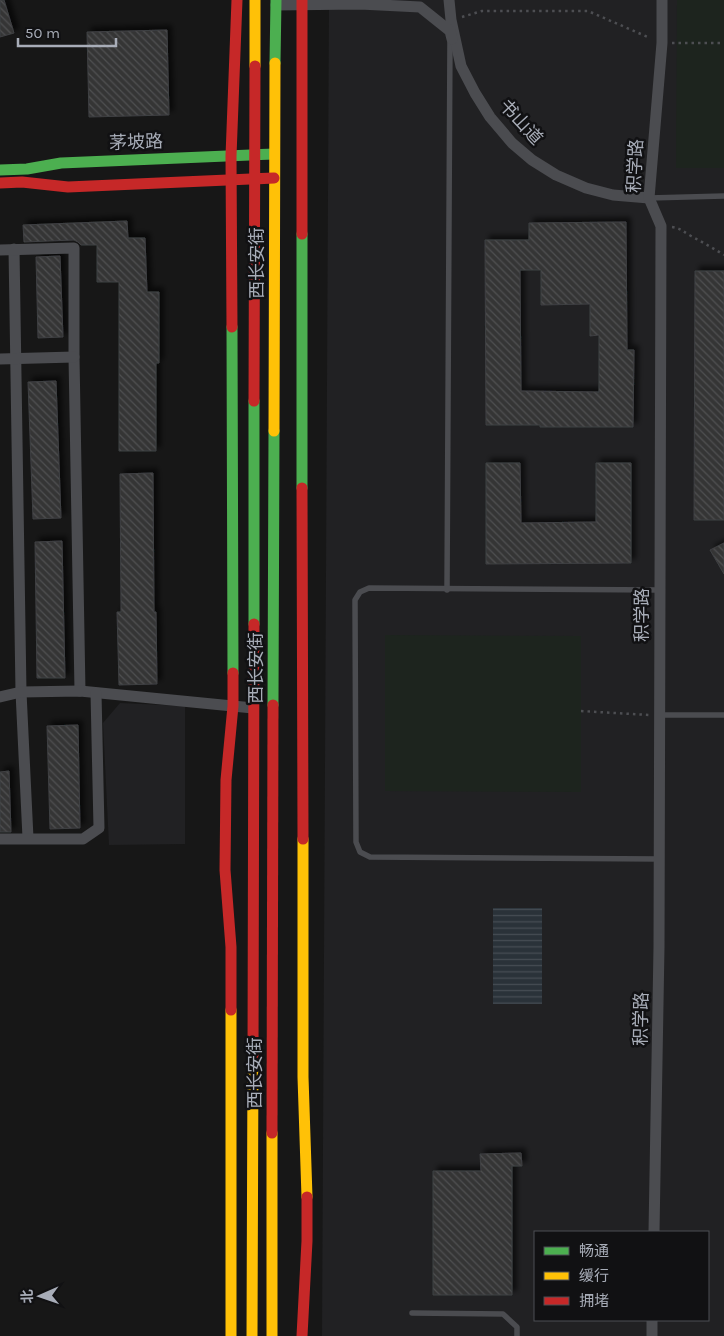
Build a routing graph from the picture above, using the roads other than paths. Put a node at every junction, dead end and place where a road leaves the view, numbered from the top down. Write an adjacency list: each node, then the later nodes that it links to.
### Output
1 (237, 0): 10 (main road)
2 (254, 0): 9 (main road, 西长安街)
3 (449, 0): 7 (street, 书山道)
4 (662, 0): 18 (street, 积学路)
5 (276, 3): 6 (street); 8 (main road, 西长安街)
6 (302, 3): 7 (street); 43 (main road)
7 (450, 26): 18 (street, 书山道); 24 (lane)
8 (274, 154): 9 (main road, 茅坡路); 14 (main road, 西长安街)
9 (254, 155): 10 (main road, 茅坡路); 13 (main road, 西长安街)
10 (231, 156): 12 (main road, 茅坡路); 15 (main road)
11 (0, 170): 12 (main road, 茅坡路)
12 (183, 170): 15 (main road, 茅坡路); 16 (main road, 茅坡路)
13 (254, 178): 14 (main road, 茅坡路); 15 (main road, 茅坡路); 31 (main road, 西长安街)
14 (274, 178): 42 (main road, 西长安街)
15 (232, 180): 30 (main road)
16 (0, 183)
17 (724, 196): 18 (lane)
18 (649, 198): 25 (street, 积学路)
19 (14, 249): 20 (street); 21 (street); 23 (street)
20 (0, 250)
21 (74, 357): 23 (street); 26 (street)
22 (0, 359): 23 (street)
23 (16, 359): 27 (street)
24 (447, 590): 25 (lane); 36 (lane)
25 (659, 590): 32 (street, 积学路)
26 (80, 691): 27 (street); 28 (street)
27 (21, 692): 29 (street); 34 (street)
28 (96, 693): 30 (street); 34 (street)
29 (0, 697)
30 (233, 706): 31 (street); 40 (main road)
31 (253, 708): 41 (main road, 西长安街)
32 (659, 715): 33 (lane); 36 (street, 积学路)
33 (724, 715)
34 (28, 838): 35 (street)
35 (0, 839)
36 (659, 859): 37 (street, 积学路)
37 (654, 1231)
38 (412, 1313): 44 (lane)
39 (652, 1321): 45 (street)
40 (231, 1336)
41 (252, 1336)
42 (272, 1336)
43 (302, 1336)
44 (517, 1336)
45 (652, 1336)

